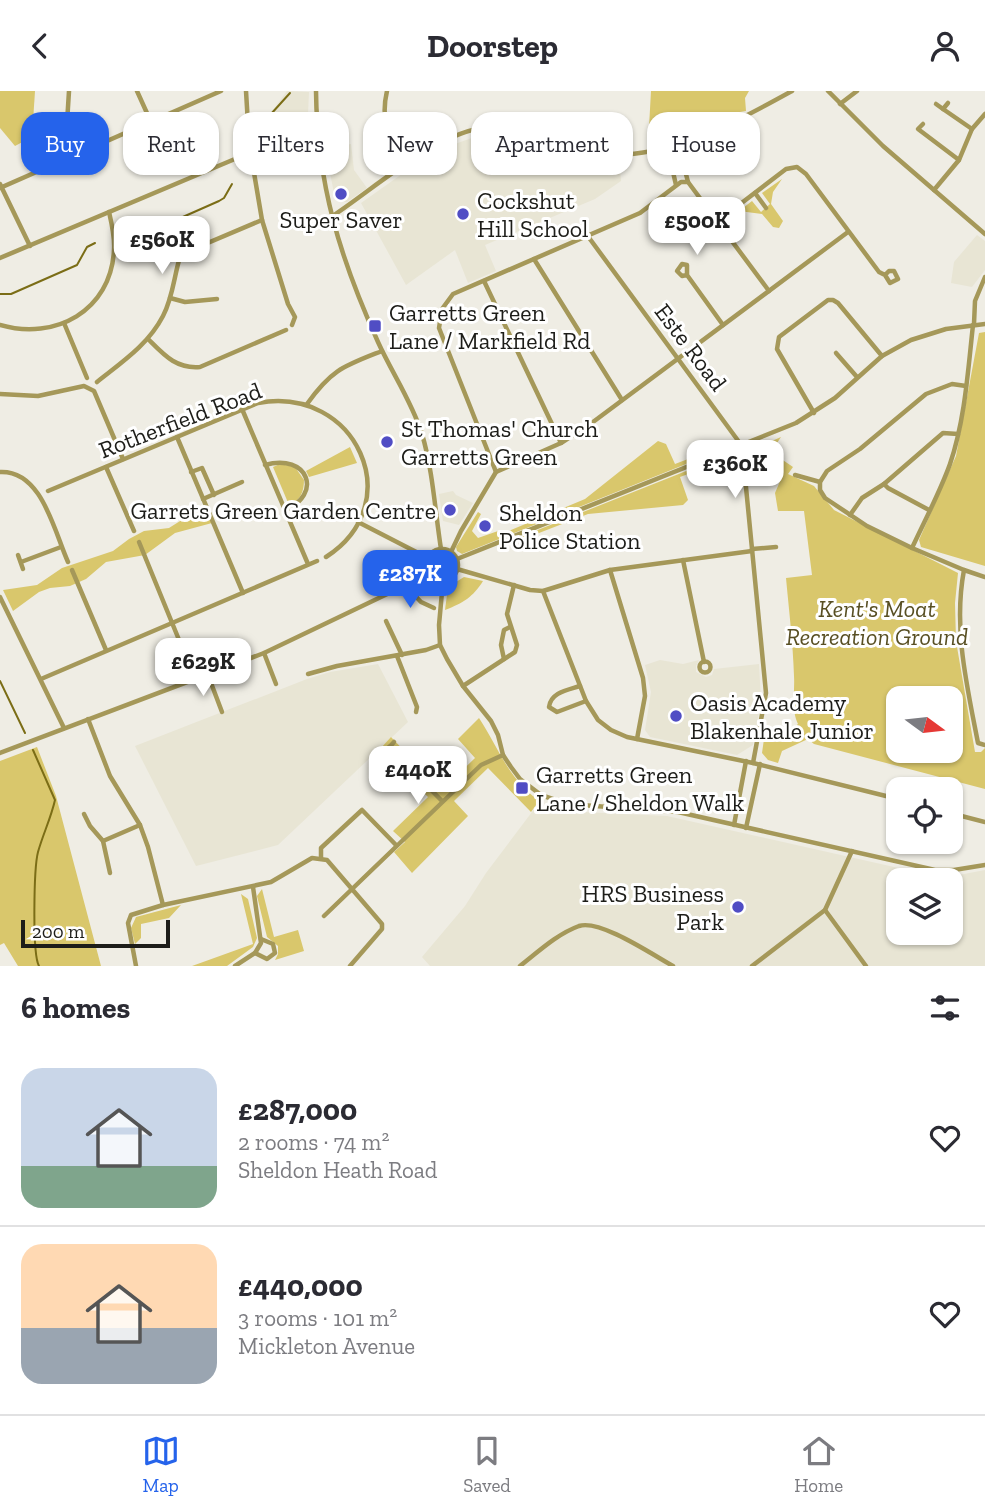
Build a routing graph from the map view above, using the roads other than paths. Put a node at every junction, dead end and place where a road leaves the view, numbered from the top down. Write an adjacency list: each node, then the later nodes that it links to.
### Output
1 (69, 91): 14 (street)
2 (137, 91): 15 (street)
3 (221, 91): 16 (street)
4 (246, 91): 17 (street)
5 (316, 91): 18 (street)
6 (387, 91): 19 (street)
7 (792, 91): 20 (street)
8 (828, 91): 11 (street)
9 (857, 91): 11 (street)
10 (948, 103): 13 (street)
11 (840, 104): 37 (street)
12 (936, 104): 13 (street)
13 (943, 109): 23 (street)
14 (68, 112)
15 (147, 112)
16 (174, 112)
17 (247, 112)
18 (317, 112)
19 (384, 112)
20 (754, 112)
21 (985, 114): 23 (street)
22 (923, 124): 27 (street)
23 (972, 129): 27 (street)
24 (457, 135): 25 (street)
25 (647, 150)
26 (233, 160): 40 (street)
27 (959, 160): 37 (street)
28 (27, 175): 36 (street)
29 (254, 175): 42 (street)
30 (323, 175): 41 (street)
31 (392, 175): 41 (street)
32 (674, 175): 35 (street)
33 (686, 175): 34 (street)
34 (688, 182): 35 (street); 43 (street)
35 (676, 185): 46 (street)
36 (1, 186): 47 (street)
37 (934, 190): 45 (street)
38 (755, 193): 39 (street); 43 (street); 44 (street)
39 (766, 208)
40 (109, 212): 47 (street); 57 (street)
41 (331, 217): 65 (street)
42 (262, 220): 55 (street); 60 (street)
43 (718, 221): 54 (street)
44 (848, 232): 51 (street); 54 (street)
45 (985, 234)
46 (587, 235): 49 (street); 68 (street, Este Road)
47 (30, 246): 48 (street)
48 (0, 258)
49 (534, 259): 53 (street); 76 (street)
50 (687, 275): 61 (street)
51 (886, 275)
52 (985, 277): 62 (street)
53 (484, 281): 82 (street); 89 (street)
54 (769, 291): 61 (street)
55 (170, 298): 56 (street); 64 (street)
56 (217, 299)
57 (64, 323): 59 (street); 72 (street)
58 (985, 324): 62 (street)
59 (0, 325)
60 (292, 325)
61 (723, 325): 68 (street)
62 (973, 325): 67 (street); 74 (street)
63 (286, 330): 64 (street)
64 (148, 339): 73 (street)
65 (382, 351): 77 (street); 106 (street)
66 (836, 353): 69 (street)
67 (882, 356): 71 (street); 79 (street)
68 (678, 359): 76 (street); 83 (street, Este Road)
69 (841, 359): 70 (street); 71 (street)
70 (836, 363)
71 (857, 377): 79 (street)
72 (87, 378)
73 (97, 382)
74 (965, 386): 80 (street); 92 (street)
75 (0, 394): 84 (street)
76 (622, 400): 82 (street)
77 (306, 404): 78 (street, Rotherfield Road); 100 (street, Rotherfield Road)
78 (242, 409): 81 (street, Rotherfield Road); 85 (street)
79 (814, 413): 83 (street)
80 (958, 434): 93 (street); 98 (street)
81 (177, 437): 84 (street, Rotherfield Road); 88 (street)
82 (561, 443): 89 (street)
83 (742, 446): 107 (street); 112 (street)
84 (124, 459): 86 (street, Rotherfield Road)
85 (265, 465): 97 (street); 97 (street)
86 (106, 467): 94 (street, Rotherfield Road); 101 (street)
87 (0, 472): 103 (street)
88 (191, 472): 95 (street); 96 (street)
89 (496, 472): 108 (street)
90 (794, 475): 92 (street)
91 (242, 482): 95 (street)
92 (820, 482): 99 (street)
93 (884, 484): 98 (street); 99 (street)
94 (48, 491)
95 (214, 495): 96 (street)
96 (203, 499): 129 (street)
97 (284, 510): 117 (street)
98 (929, 510): 105 (street)
99 (850, 515): 105 (street)
100 (358, 522): 110 (street); 111 (street)
101 (134, 531)
102 (139, 542): 133 (street)
103 (61, 547): 115 (street); 116 (street)
104 (776, 547): 107 (street)
105 (912, 548): 122 (street)
106 (441, 549): 108 (street); 111 (street)
107 (752, 550): 113 (street); 159 (street)
108 (451, 552): 112 (street)
109 (18, 555): 115 (street)
110 (326, 557)
111 (428, 558): 123 (street)
112 (457, 559): 119 (street)
113 (683, 560): 121 (street); 140 (street)
114 (317, 561): 117 (street)
115 (21, 562): 118 (street)
116 (68, 562)
117 (308, 564): 129 (street)
118 (23, 569)
119 (457, 569): 125 (street); 127 (street)
120 (72, 570): 136 (street)
121 (610, 570): 128 (street); 153 (street)
122 (964, 571): 124 (street); 155 (street)
123 (429, 574): 125 (street); 126 (street)
124 (985, 577)
125 (443, 581): 135 (street)
126 (404, 584): 131 (street); 137 (street)
127 (514, 585): 128 (street); 134 (street)
128 (543, 591): 147 (street)
129 (243, 593): 133 (street)
130 (1, 600): 143 (street)
131 (434, 608)
132 (386, 621): 138 (street)
133 (173, 622): 136 (street); 144 (street)
134 (510, 627): 139 (street); 139 (street)
135 (440, 645): 138 (street); 146 (street)
136 (106, 650): 143 (street)
137 (264, 653): 142 (street); 145 (street)
138 (400, 655): 141 (street); 149 (street)
139 (504, 659): 146 (street)
140 (704, 662)
141 (308, 674)
142 (208, 675): 144 (street); 150 (street)
143 (41, 679): 152 (street)
144 (195, 679): 151 (street)
145 (276, 684)
146 (463, 686): 157 (street)
147 (580, 686): 148 (street); 148 (street)
148 (586, 701): 153 (street)
149 (418, 709)
150 (222, 712)
151 (88, 719): 152 (street); 166 (street)
152 (64, 728): 156 (street)
153 (638, 739): 158 (street)
154 (394, 742): 162 (street)
155 (985, 745)
156 (0, 753)
157 (503, 755): 162 (street); 167 (street)
158 (747, 761): 159 (street); 167 (street)
159 (753, 763): 160 (street)
160 (760, 764): 161 (street); 168 (street)
161 (886, 796)
162 (442, 801): 170 (street)
163 (83, 814): 169 (street)
164 (963, 816): 165 (street)
165 (985, 822)
166 (140, 825): 169 (street); 177 (street)
167 (734, 825): 168 (street)
168 (746, 828): 171 (street)
169 (103, 841): 174 (street)
170 (396, 845): 172 (street); 176 (street)
171 (852, 851): 173 (street); 178 (street)
172 (321, 858): 175 (street); 176 (street)
173 (985, 865)
174 (110, 873)
175 (253, 887): 177 (street); 180 (street)
176 (353, 887): 179 (street); 184 (street)
177 (163, 905): 182 (street)
178 (825, 910): 187 (street); 188 (street)
179 (324, 916)
180 (261, 939): 181 (street); 181 (street)
181 (255, 953): 183 (street)
182 (136, 966)
183 (235, 966)
184 (350, 966)
185 (520, 966): 186 (street)
186 (673, 966)
187 (752, 966)
188 (866, 966)

